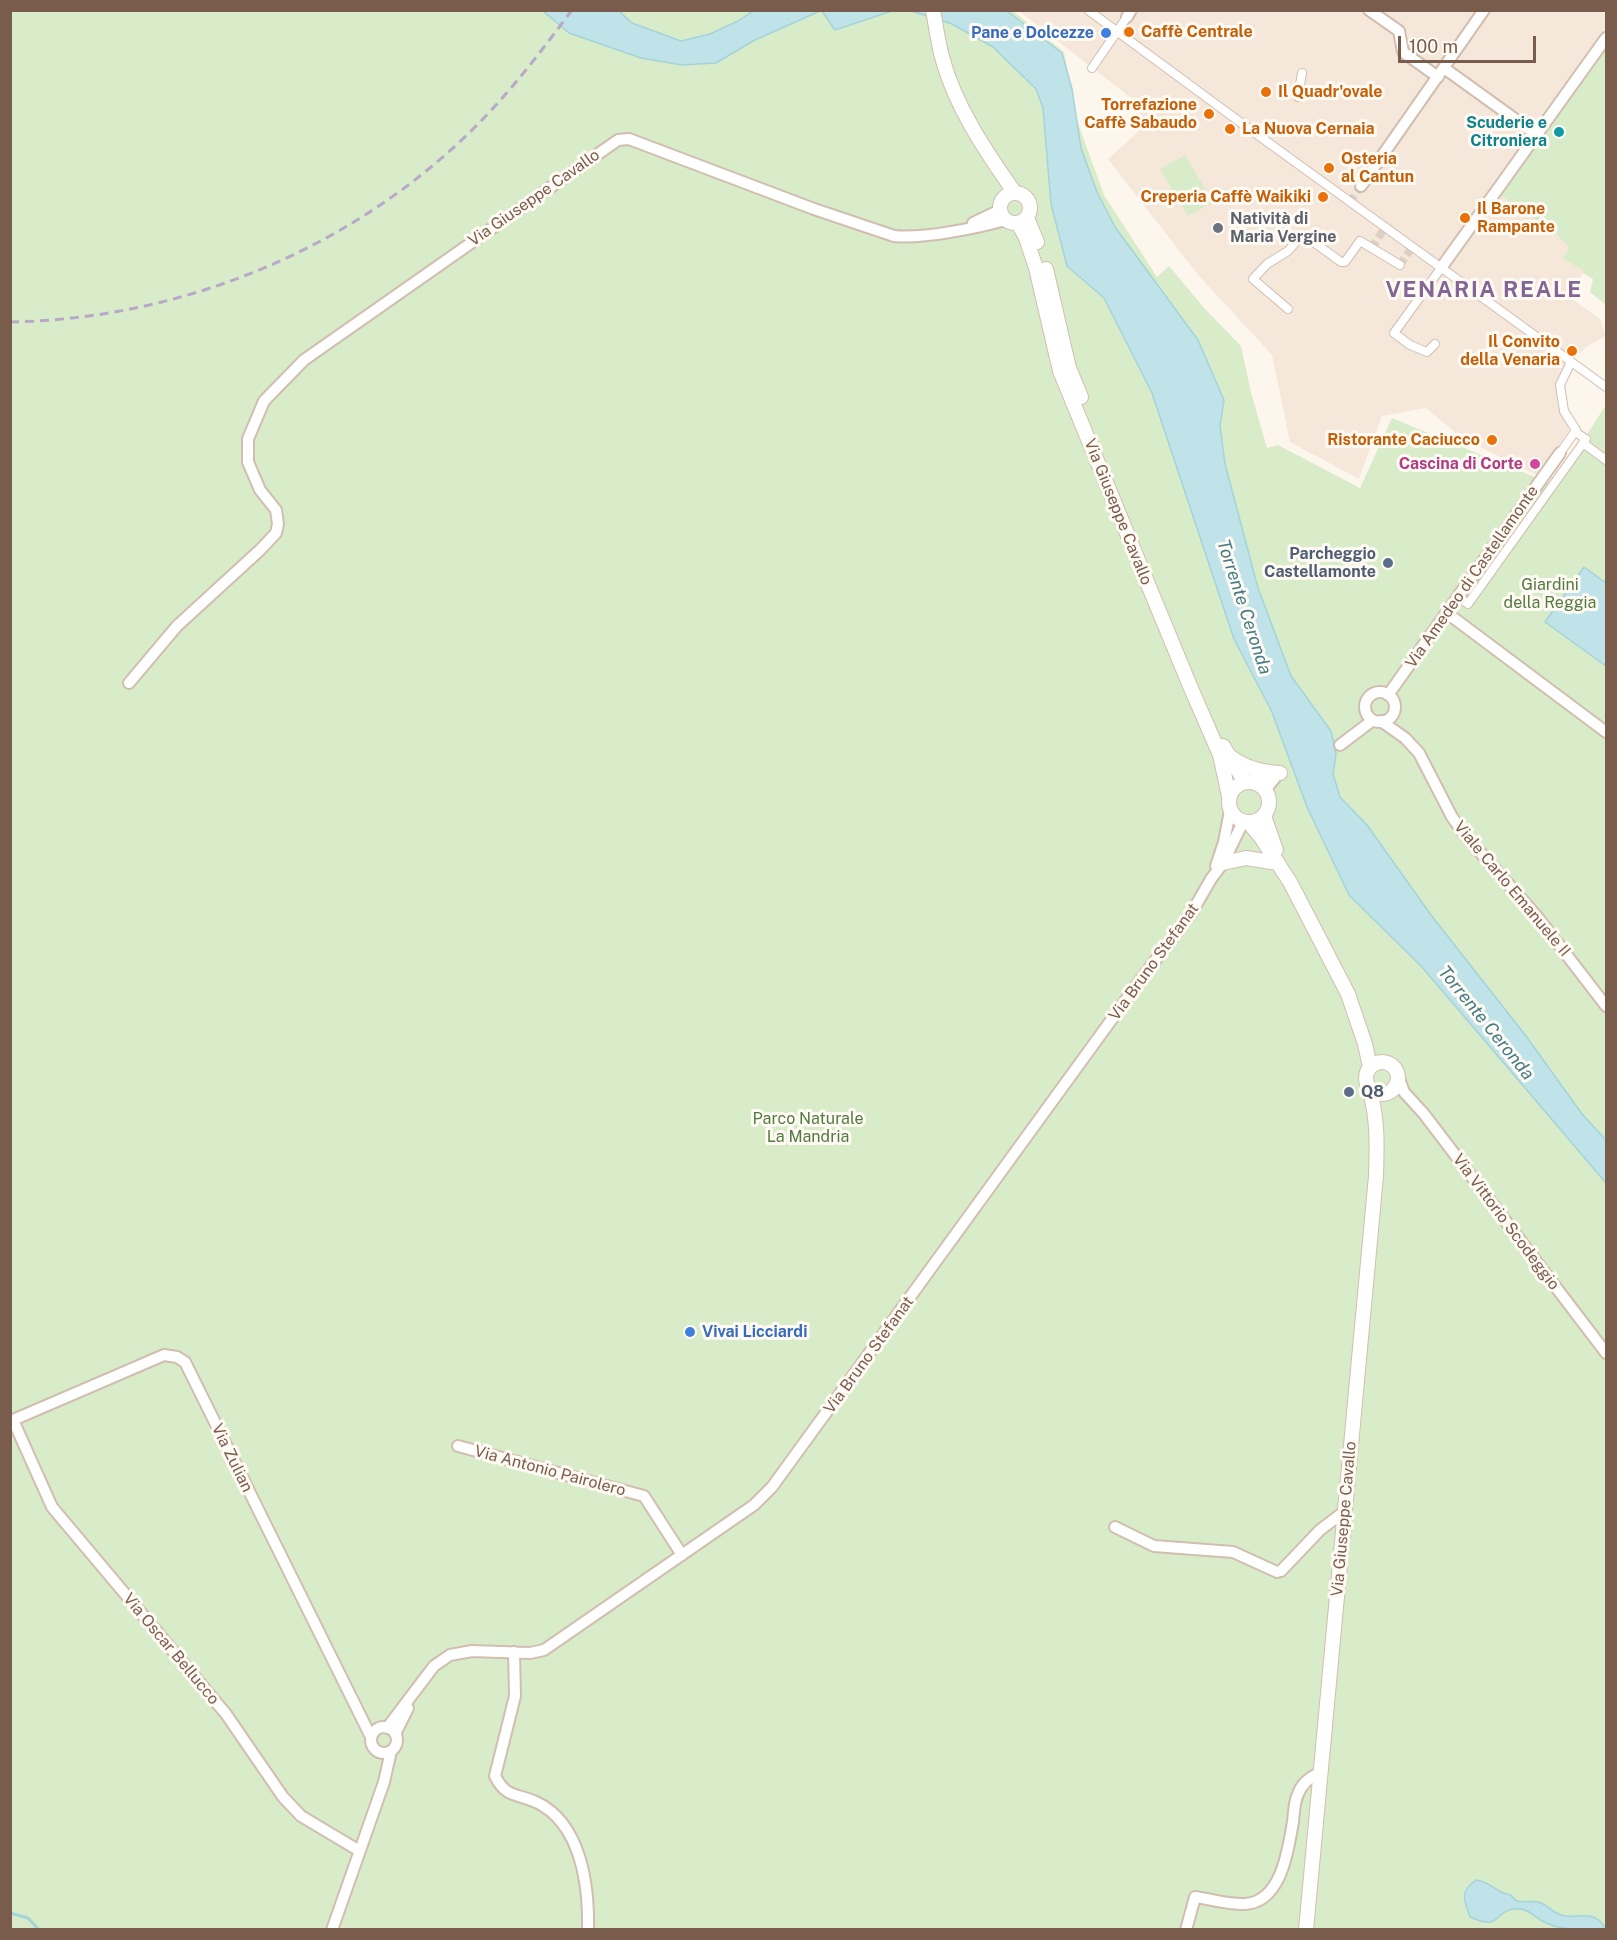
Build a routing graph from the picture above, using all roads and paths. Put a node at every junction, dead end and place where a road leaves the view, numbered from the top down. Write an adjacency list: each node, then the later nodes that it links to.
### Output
1 (933, 10): 14 (street)
2 (1088, 10): 6 (street)
3 (1369, 10): 9 (street)
4 (1484, 10): 9 (street)
5 (1129, 14): 6 (street)
6 (1117, 32): 8 (street); 17 (street)
7 (1606, 38): 12 (street)
8 (1092, 68)
9 (1441, 72): 12 (street); 13 (street)
10 (1302, 73): 11 (street)
11 (1298, 97)
12 (1536, 135): 17 (street)
13 (1361, 186)
14 (1010, 195): 15 (street); 15 (street)
15 (1012, 218): 29 (street, Via Giuseppe Cavallo); 36 (street, Via Giuseppe Cavallo); 39 (street, Via Giuseppe Cavallo)
16 (1400, 265): 18 (street)
17 (1441, 268): 19 (street); 20 (street)
18 (1288, 309)
19 (1435, 344)
20 (1571, 362): 21 (street); 22 (street)
21 (1606, 387)
22 (1576, 431): 23 (street); 24 (street, Via Amedeo di Castellamonte)
23 (1583, 443): 25 (street); 27 (street)
24 (1560, 453): 27 (street, Via Amedeo di Castellamonte)
25 (1606, 461): 26 (street)
26 (1606, 468)
27 (1458, 597): 28 (street, Via Amedeo di Castellamonte)
28 (1447, 613): 30 (street, Via Amedeo di Castellamonte); 33 (street)
29 (129, 683)
30 (1388, 695): 31 (street); 32 (street)
31 (1393, 712): 32 (street); 34 (street, Viale Carlo Emanuele II)
32 (1374, 719): 34 (street, Viale Carlo Emanuele II); 35 (street)
33 (1606, 732)
34 (1405, 738): 47 (street, Viale Carlo Emanuele II)
35 (1340, 745)
36 (1226, 753): 37 (street); 38 (street, Via Giuseppe Cavallo)
37 (1282, 771): 38 (street)
38 (1255, 785): 39 (street); 41 (street)
39 (1229, 796): 40 (street)
40 (1230, 811): 42 (street); 45 (street, Via Bruno Stefanat)
41 (1264, 816): 42 (street); 46 (street)
42 (1246, 823): 43 (street); 44 (street, Via Bruno Stefanat)
43 (1278, 862): 44 (street); 46 (street)
44 (1223, 863): 45 (street, Via Bruno Stefanat)
45 (1211, 879): 55 (street, Via Bruno Stefanat)
46 (1290, 882): 48 (street)
47 (1606, 1006)
48 (1375, 1065): 49 (street); 49 (street)
49 (1387, 1091): 50 (street, Via Vittorio Scodeggio); 53 (street, Via Giuseppe Cavallo)
50 (1606, 1353)
51 (13, 1420): 57 (street, Via Zulian); 64 (street, Via Oscar Bellucco)
52 (458, 1446): 55 (street, Via Antonio Pairolero)
53 (1345, 1511): 54 (street); 62 (street, Via Giuseppe Cavallo)
54 (1115, 1527)
55 (682, 1555): 56 (street, Via Bruno Stefanat)
56 (514, 1652): 58 (street, Via Bruno Stefanat); 66 (street)
57 (363, 1722): 58 (street); 59 (street, Via Zulian)
58 (387, 1730): 59 (street); 60 (street)
59 (371, 1737): 61 (street)
60 (391, 1751): 61 (street); 63 (street)
61 (378, 1752): 63 (street)
62 (1320, 1773): 67 (street); 68 (street, Via Giuseppe Cavallo)
63 (384, 1782): 64 (street)
64 (358, 1850): 65 (street)
65 (332, 1929)
66 (588, 1929)
67 (1186, 1929)
68 (1306, 1929)

